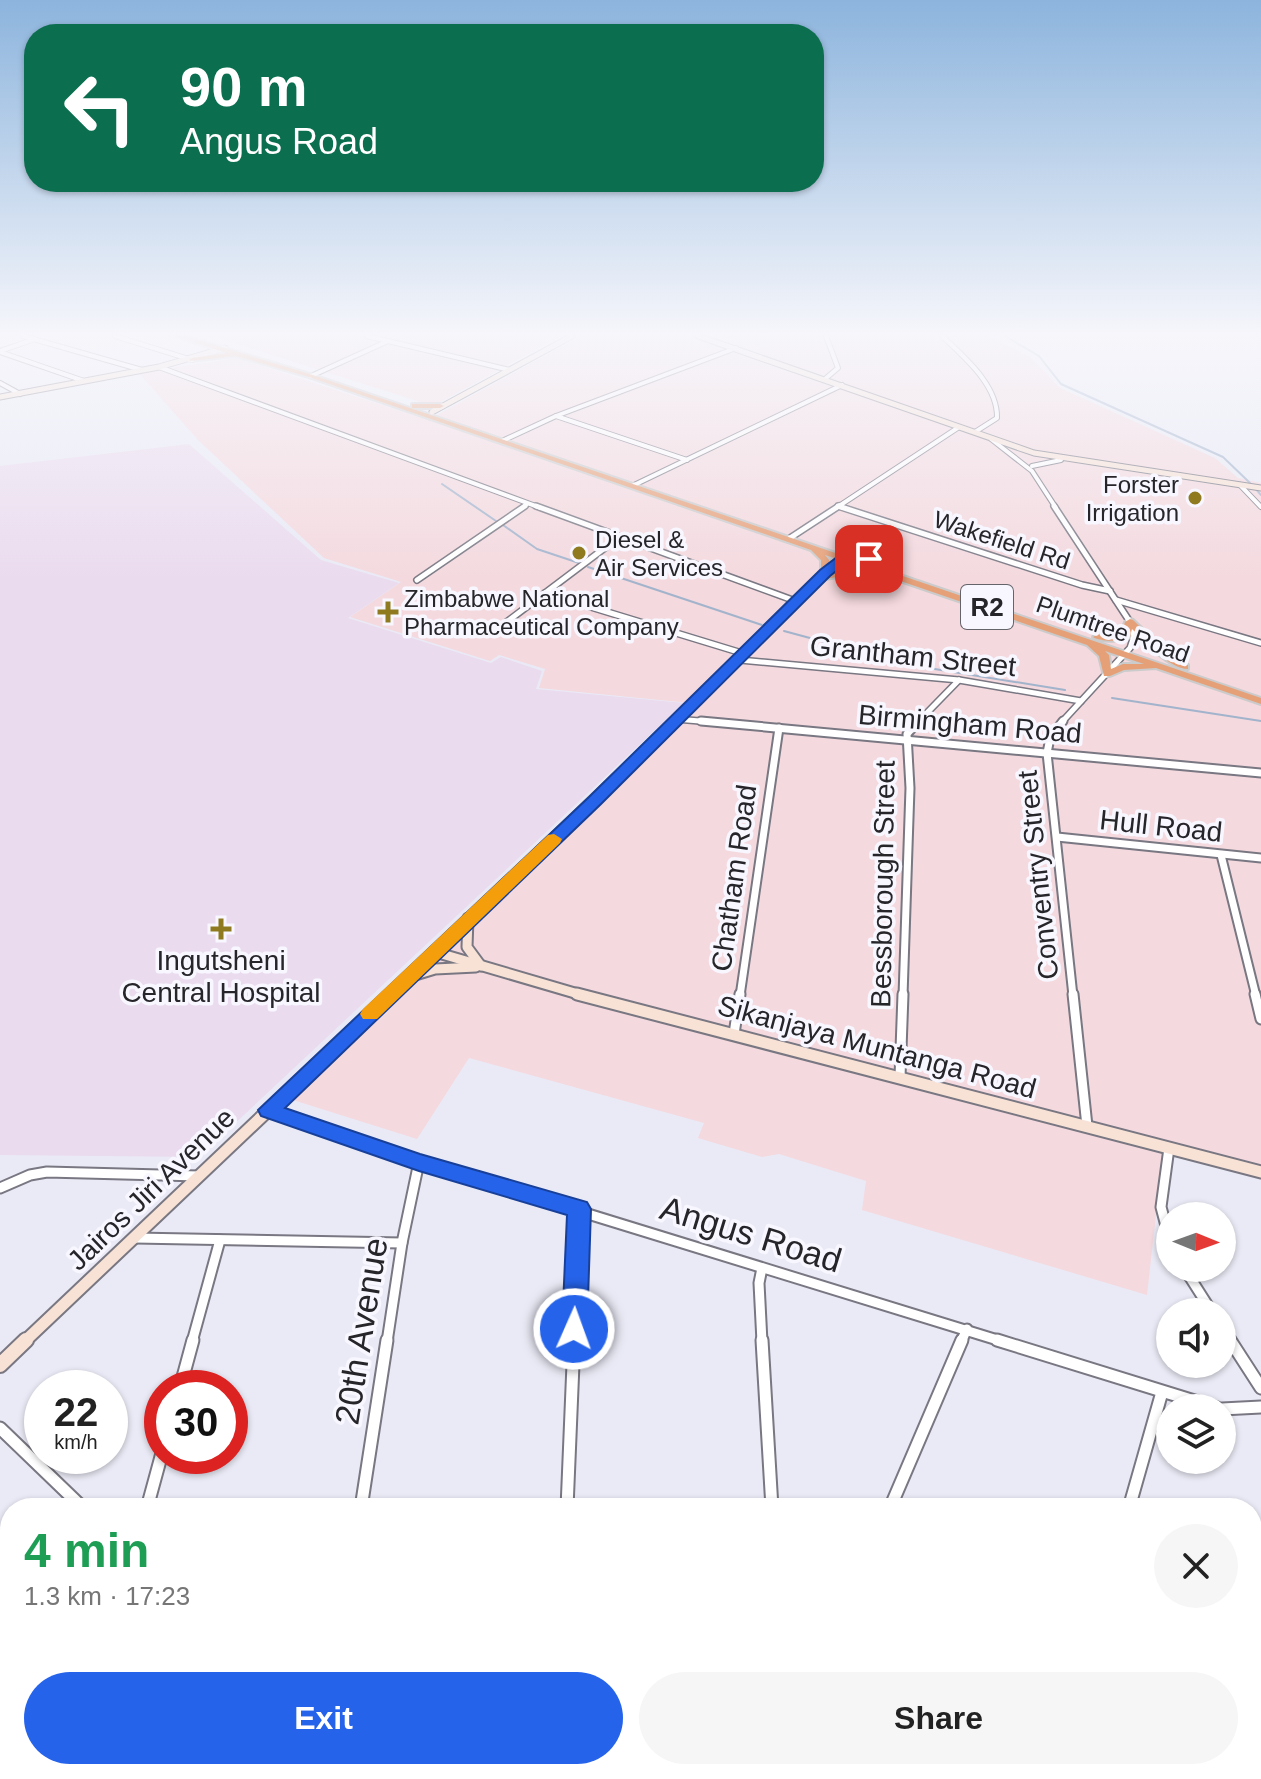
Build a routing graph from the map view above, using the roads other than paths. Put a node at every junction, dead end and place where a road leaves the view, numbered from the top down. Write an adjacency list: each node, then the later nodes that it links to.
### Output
1 (299, 419): 19 (street)
2 (456, 419): 11 (highway, Plumtree Road / R2)
3 (550, 419): 11 (street)
4 (565, 419): 13 (street)
5 (772, 419): 13 (street)
6 (937, 419): 8 (street)
7 (995, 419): 9 (street)
8 (959, 427): 9 (street); 20 (street)
9 (975, 432): 10 (street)
10 (991, 439): 12 (street); 15 (street)
11 (505, 440): 16 (highway, Plumtree Road / R2)
12 (1034, 453): 14 (street); 15 (street)
13 (687, 460): 16 (street)
14 (1061, 460): 15 (street); 17 (street)
15 (1032, 468): 31 (street)
16 (635, 485): 22 (highway, Plumtree Road / R2)
17 (1241, 485): 18 (street); 21 (street)
18 (1260, 488)
19 (527, 504): 23 (street); 30 (street)
20 (838, 506): 22 (street); 31 (street, Wakefield Rd)
21 (1261, 507)
22 (793, 536): 24 (highway, Plumtree Road / R2); 25 (highway, Plumtree Road / R2)
23 (618, 538): 32 (street); 34 (street)
24 (808, 544): 26 (highway, Plumtree Road / R2); 29 (highway)
25 (839, 549): 26 (highway); 27 (highway, Plumtree Road / R2)
26 (849, 558): 27 (highway); 28 (highway, Plumtree Road / R2); 29 (street, Jairos Jiri Avenue)
27 (869, 559): 37 (highway, Plumtree Road / R2)
28 (893, 574): 29 (highway); 38 (highway, Plumtree Road / R2)
29 (824, 577): 34 (street, Jairos Jiri Avenue)
30 (417, 580)
31 (1110, 591): 33 (street)
32 (545, 593): 36 (street); 41 (street, Grantham Street)
33 (1116, 600): 35 (street); 39 (street)
34 (798, 602): 41 (street, Jairos Jiri Avenue)
35 (1130, 622): 37 (highway); 40 (street); 42 (highway)
36 (500, 627)
37 (1098, 637): 40 (highway, Plumtree Road / R2)
38 (1081, 638): 40 (highway, Plumtree Road / R2); 43 (highway)
39 (1261, 643)
40 (1128, 651): 42 (highway, Plumtree Road / R2); 43 (street, Conventry Street)
41 (742, 657): 44 (street, Grantham Street); 48 (street, Jairos Jiri Avenue)
42 (1180, 669): 43 (highway); 45 (highway, Plumtree Road / R2); 47 (highway, Plumtree Road / R2)
43 (1107, 674): 46 (street, Conventry Street)
44 (959, 680): 46 (street, Grantham Street); 50 (street)
45 (1261, 693)
46 (1081, 701): 51 (street, Conventry Street)
47 (1261, 701)
48 (676, 719): 49 (street, Birmingham Road); 56 (street, Jairos Jiri Avenue)
49 (779, 728): 50 (street, Birmingham Road); 61 (street, Chatham Road)
50 (906, 740): 51 (street, Birmingham Road); 62 (street, Bessborough Street)
51 (1047, 753): 52 (street, Birmingham Road); 53 (street, Conventry Street)
52 (1261, 773)
53 (1057, 837): 54 (street, Hull Road); 64 (street, Conventry Street)
54 (1221, 855): 55 (street, Hull Road); 60 (street)
55 (1261, 858)
56 (468, 918): 57 (street, Jairos Jiri Avenue); 58 (street)
57 (435, 952): 58 (street, Sikanjaya Muntanga Road); 59 (street, Jairos Jiri Avenue)
58 (481, 966): 59 (street); 61 (street, Sikanjaya Muntanga Road)
59 (405, 979): 63 (street, Jairos Jiri Avenue)
60 (1261, 1019)
61 (734, 1034): 62 (street, Sikanjaya Muntanga Road)
62 (900, 1077): 64 (street, Sikanjaya Muntanga Road)
63 (268, 1110): 66 (street, Angus Road); 68 (street, Jairos Jiri Avenue)
64 (1087, 1126): 65 (street, Sikanjaya Muntanga Road)
65 (1169, 1148): 67 (street, Sikanjaya Muntanga Road); 70 (street)
66 (419, 1162): 71 (street, Angus Road); 74 (street, 20th Avenue)
67 (1261, 1172)
68 (201, 1176): 69 (street); 72 (street, Jairos Jiri Avenue)
69 (0, 1188)
70 (1162, 1202)
71 (579, 1209): 75 (street, Angus Road); 90 (street)
72 (135, 1238): 73 (street); 78 (street, Jairos Jiri Avenue)
73 (220, 1240): 74 (street); 79 (street)
74 (402, 1243): 89 (street, 20th Avenue)
75 (762, 1268): 76 (street, Angus Road); 91 (street)
76 (967, 1329): 81 (street, Angus Road); 92 (street)
77 (1236, 1350): 80 (street)
78 (0, 1365)
79 (185, 1370)
80 (1261, 1388)
81 (1162, 1392): 82 (street, Angus Road); 93 (street)
82 (1169, 1394)
83 (1261, 1407): 84 (street, Angus Road)
84 (1236, 1408)
85 (0, 1428): 87 (street)
86 (156, 1474): 88 (street)
87 (73, 1498)
88 (150, 1498)
89 (363, 1498)
90 (567, 1498)
91 (771, 1498)
92 (894, 1498)
93 (1133, 1498)

